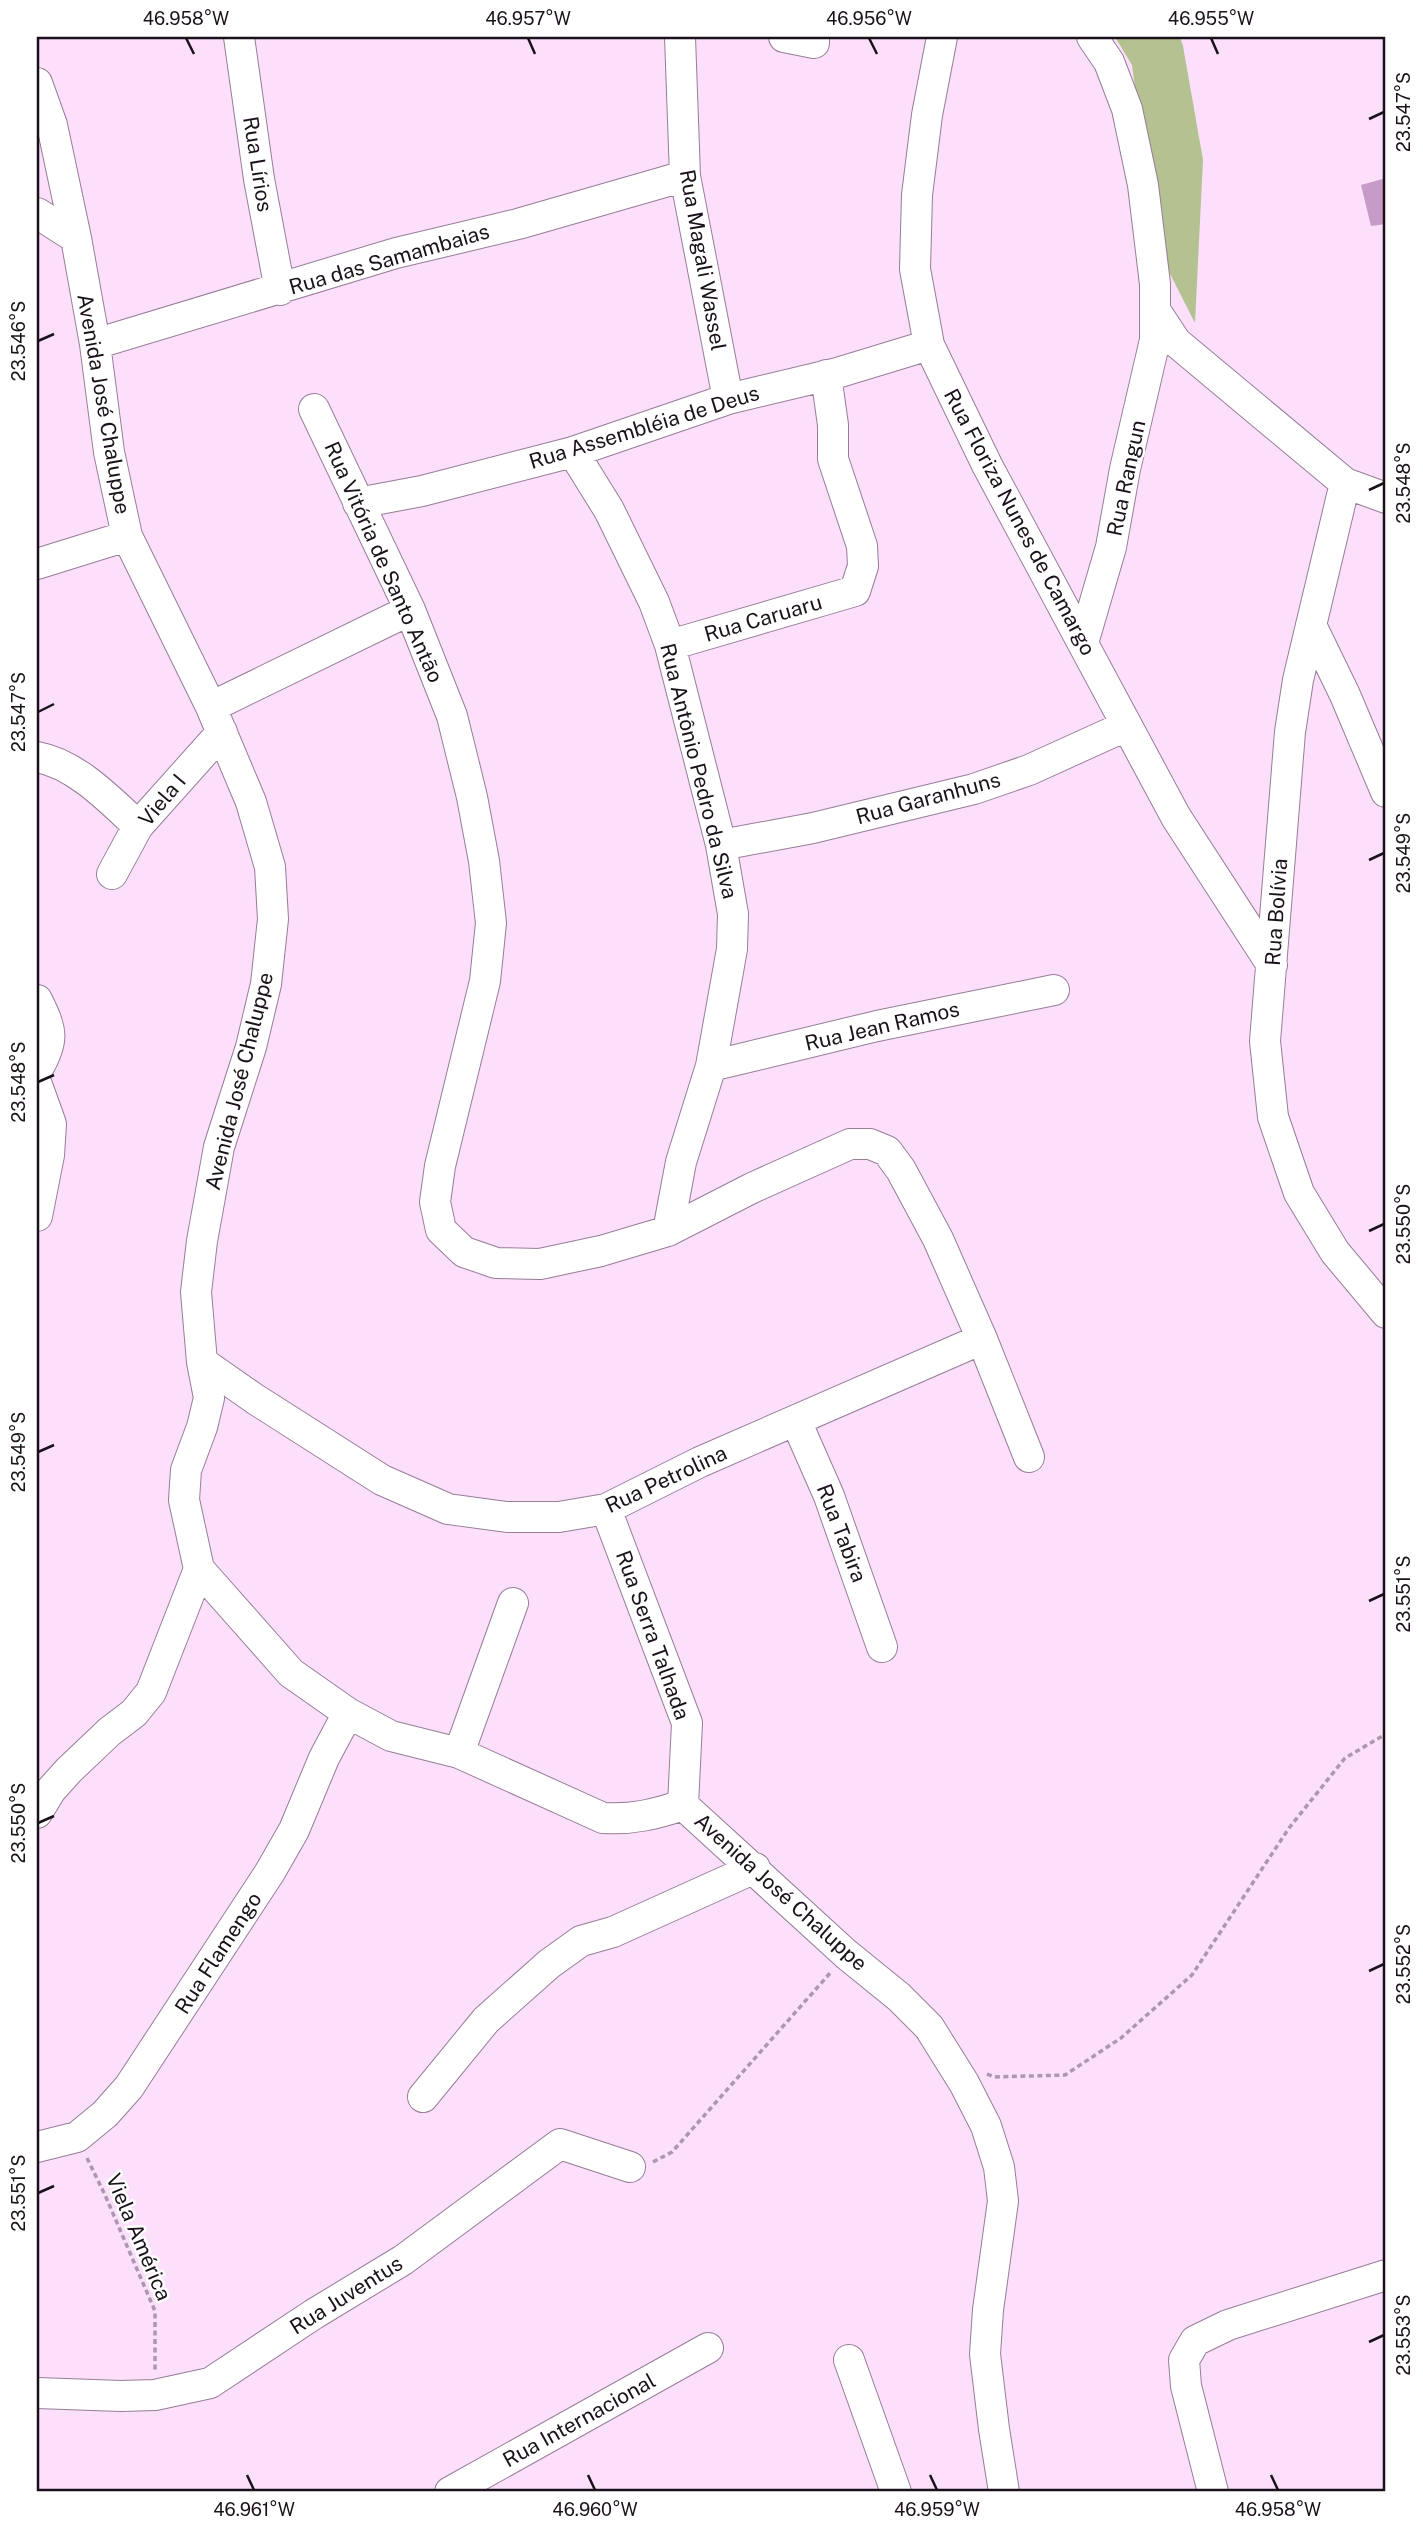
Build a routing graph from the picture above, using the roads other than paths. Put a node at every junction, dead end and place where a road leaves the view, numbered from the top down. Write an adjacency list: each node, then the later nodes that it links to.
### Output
1 (239, 37): 11 (street, Rua Lírios)
2 (680, 37): 8 (street, Rua Magali Wassel)
3 (784, 37): 4 (street)
4 (814, 37)
5 (942, 37): 14 (street, Rua Floriza Nunes de Camargo)
6 (1092, 37): 12 (street, Rua Rangun)
7 (37, 83): 10 (street, Avenida José Chaluppe)
8 (685, 176): 11 (street, Rua das Samambaias); 16 (street, Rua Magali Wassel)
9 (37, 213): 10 (street)
10 (76, 237): 13 (street, Avenida José Chaluppe)
11 (280, 290): 13 (street, Rua das Samambaias)
12 (1155, 310): 19 (street); 26 (street, Rua Rangun)
13 (94, 344): 22 (street, Avenida José Chaluppe)
14 (929, 345): 15 (street, Rua Assembléia de Deus); 26 (street, Rua Floriza Nunes de Camargo)
15 (826, 375): 16 (street, Rua Assembléia de Deus); 27 (street, Rua Caruaru)
16 (727, 399): 18 (street, Rua Assembléia de Deus)
17 (314, 408): 21 (street, Rua Vitória de Santo Antão)
18 (573, 452): 21 (street, Rua Assembléia de Deus); 27 (street, Rua Antônio Pedro da Silva)
19 (1345, 484): 20 (street); 25 (street, Rua Bolívia)
20 (1386, 498)
21 (358, 503): 24 (street, Rua Vitória de Santo Antão)
22 (127, 536): 23 (street); 28 (street, Avenida José Chaluppe)
23 (37, 564)
24 (410, 610): 28 (street); 42 (street, Rua Vitória de Santo Antão)
25 (1311, 625): 31 (street); 35 (street, Rua Bolívia)
26 (1083, 643): 29 (street, Rua Floriza Nunes de Camargo)
27 (670, 645): 33 (street, Rua Antônio Pedro da Silva)
28 (217, 719): 32 (street, Viela I); 45 (street, Avenida José Chaluppe)
29 (1126, 726): 33 (street, Rua Garanhuns); 35 (street, Rua Floriza Nunes de Camargo)
30 (37, 757): 32 (street)
31 (1386, 792)
32 (138, 827): 34 (street, Viela I)
33 (721, 845): 38 (street, Rua Antônio Pedro da Silva)
34 (111, 874)
35 (1272, 965): 43 (street, Rua Bolívia)
36 (1054, 990): 38 (street, Rua Jean Ramos)
37 (37, 1000): 39 (street)
38 (711, 1066): 42 (street, Rua Antônio Pedro da Silva)
39 (37, 1070)
40 (37, 1085): 41 (street)
41 (37, 1216)
42 (668, 1231): 44 (street, Rua Vitória de Santo Antão)
43 (1386, 1313)
44 (982, 1339): 46 (street, Rua Petrolina); 47 (street, Rua Vitória de Santo Antão)
45 (202, 1362): 48 (street, Rua Petrolina); 49 (street, Avenida José Chaluppe)
46 (796, 1421): 48 (street, Rua Petrolina); 51 (street, Rua Tabira)
47 (1029, 1457)
48 (606, 1509): 54 (street, Rua Serra Talhada)
49 (199, 1569): 52 (street, Avenida José Chaluppe); 55 (street)
50 (513, 1602): 53 (street)
51 (882, 1647)
52 (348, 1713): 53 (street, Avenida José Chaluppe); 58 (street, Rua Flamengo)
53 (459, 1753): 54 (street, Avenida José Chaluppe)
54 (683, 1805): 56 (street, Avenida José Chaluppe)
55 (37, 1813)
56 (755, 1868): 57 (street); 66 (street, Avenida José Chaluppe)
57 (423, 2097)
58 (37, 2147)
59 (630, 2167): 63 (street, Rua Juventus)
60 (1386, 2275): 67 (street)
61 (708, 2348): 64 (street, Rua Internacional)
62 (849, 2360): 65 (street)
63 (37, 2393)
64 (450, 2492)
65 (896, 2492)
66 (1004, 2492)
67 (1213, 2492)

